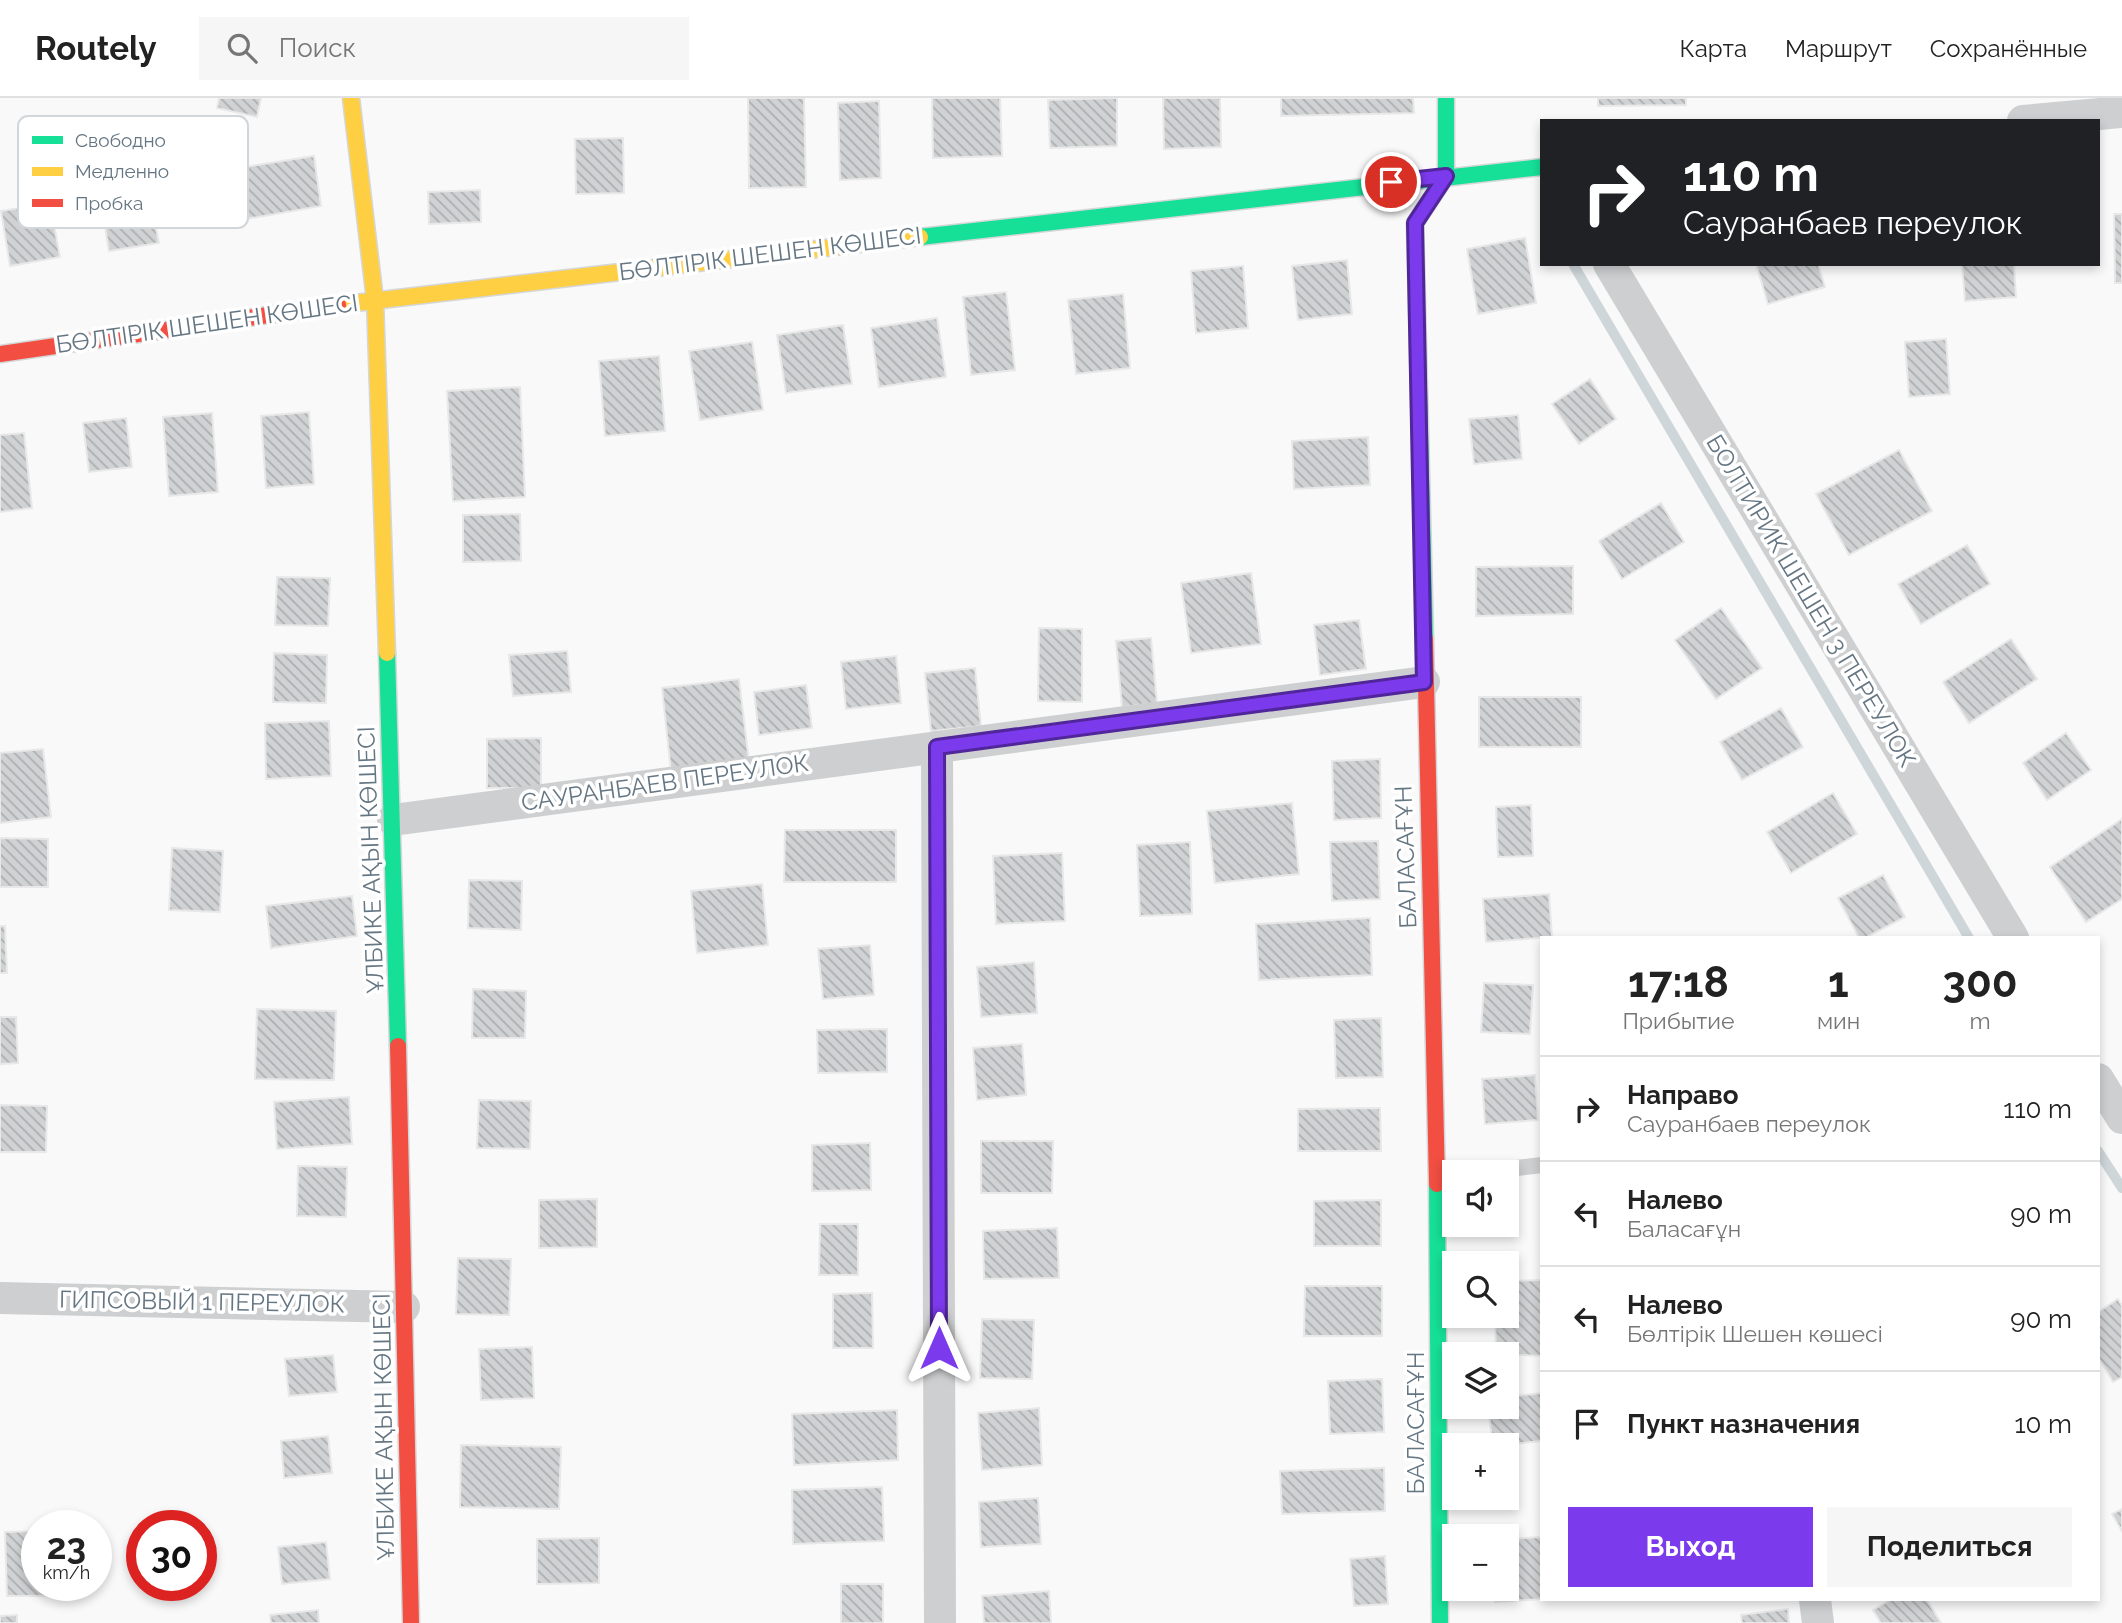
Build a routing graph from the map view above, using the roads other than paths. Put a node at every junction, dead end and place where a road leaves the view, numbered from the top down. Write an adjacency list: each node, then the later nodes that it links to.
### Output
1 (351, 98): 8 (street, ҰЛБИКЕ АҚЫН КӨШЕСІ)
2 (1446, 98): 6 (street)
3 (2122, 112): 4 (street)
4 (2045, 119)
5 (1540, 167): 6 (street, БӨЛТІРІК ШЕШЕН КӨШЕСІ)
6 (1446, 176): 8 (street, БӨЛТІРІК ШЕШЕН КӨШЕСІ); 10 (street, БАЛАСАҒҰН)
7 (1610, 266): 13 (street, БОЛТИРИК ШЕШЕН 3 ПЕРЕУЛОК)
8 (375, 300): 9 (street, БӨЛТІРІК ШЕШЕН КӨШЕСІ); 12 (street, ҰЛБИКЕ АҚЫН КӨШЕСІ)
9 (0, 354)
10 (1424, 682): 11 (street, САУРАНБАЕВ ПЕРЕУЛОК); 19 (street, БАЛАСАҒҰН)
11 (937, 747): 12 (street, САУРАНБАЕВ ПЕРЕУЛОК); 24 (street)
12 (393, 820): 21 (street, ҰЛБИКЕ АҚЫН КӨШЕСІ)
13 (2012, 936)
14 (2100, 1082): 15 (street)
15 (2122, 1118)
16 (1540, 1165): 17 (lane)
17 (1519, 1168)
18 (1442, 1177): 19 (lane)
19 (1437, 1178): 25 (street, БАЛАСАҒҰН)
20 (0, 1298): 21 (street, ГИПСОВЫЙ 1 ПЕРЕУЛОК)
21 (404, 1307): 23 (street, ҰЛБИКЕ АҚЫН КӨШЕСІ)
22 (1815, 1601): 26 (street)
23 (411, 1623)
24 (940, 1623)
25 (1440, 1623)
26 (1818, 1623)

